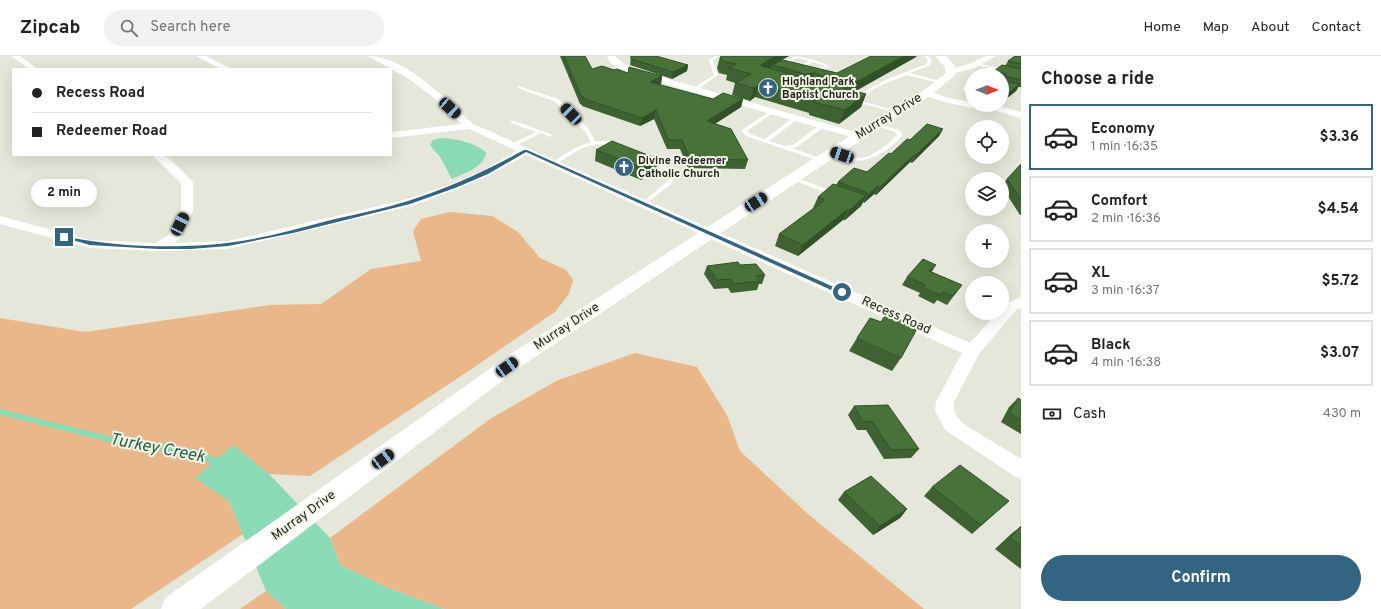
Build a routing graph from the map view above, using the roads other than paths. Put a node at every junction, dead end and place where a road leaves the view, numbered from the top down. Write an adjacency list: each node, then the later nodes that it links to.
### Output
1 (15, 56): 13 (street)
2 (200, 56): 14 (street)
3 (372, 56): 37 (street)
4 (611, 56): 24 (street)
5 (718, 56): 24 (lane)
6 (926, 56): 20 (lane)
7 (940, 56): 18 (street)
8 (992, 56): 10 (street)
9 (813, 61): 11 (lane); 17 (lane); 19 (lane)
10 (977, 64): 12 (lane); 18 (street)
11 (778, 67): 15 (lane); 16 (lane)
12 (994, 67): 21 (lane)
13 (33, 68)
14 (226, 68)
15 (786, 69)
16 (772, 70)
17 (799, 72)
18 (951, 72): 22 (street, Murray Drive)
19 (804, 74)
20 (908, 74): 22 (lane); 28 (lane)
21 (1021, 74)
22 (941, 83): 25 (street, Murray Drive)
23 (520, 87): 43 (lane)
24 (695, 89): 30 (street)
25 (927, 93): 27 (street); 29 (street); 31 (street, Murray Drive)
26 (845, 97): 28 (lane)
27 (965, 101)
28 (859, 102): 31 (lane)
29 (965, 104)
30 (774, 111): 34 (street); 44 (lane)
31 (895, 112): 36 (street, Murray Drive)
32 (1009, 112): 33 (street)
33 (1021, 115)
34 (796, 118): 38 (street); 44 (lane)
35 (513, 122): 39 (lane)
36 (877, 124): 42 (street, Murray Drive); 49 (lane)
37 (470, 126): 40 (street); 45 (street, Recess Road)
38 (823, 126): 42 (street); 47 (lane)
39 (540, 132): 41 (lane); 45 (lane)
40 (392, 135)
41 (550, 135)
42 (859, 136): 49 (street, Murray Drive)
43 (593, 141): 46 (lane); 53 (lane)
44 (766, 141): 47 (lane)
45 (513, 145): 48 (street, Recess Road)
46 (623, 147)
47 (786, 148): 52 (lane)
48 (525, 151): 53 (street, Recess Road); 59 (street)
49 (833, 152): 52 (street, Murray Drive)
50 (641, 154): 56 (lane)
51 (157, 156): 59 (street)
52 (821, 160): 54 (street, Murray Drive)
53 (554, 163): 56 (street, Recess Road)
54 (792, 178): 55 (lane); 58 (street, Murray Drive)
55 (840, 195)
56 (645, 203): 58 (street, Recess Road)
57 (0, 220): 59 (street)
58 (709, 232): 61 (street, Recess Road); 63 (street, Murray Drive)
59 (158, 247)
60 (1021, 302): 61 (street)
61 (972, 351): 62 (street)
62 (1021, 470)
63 (176, 609)

